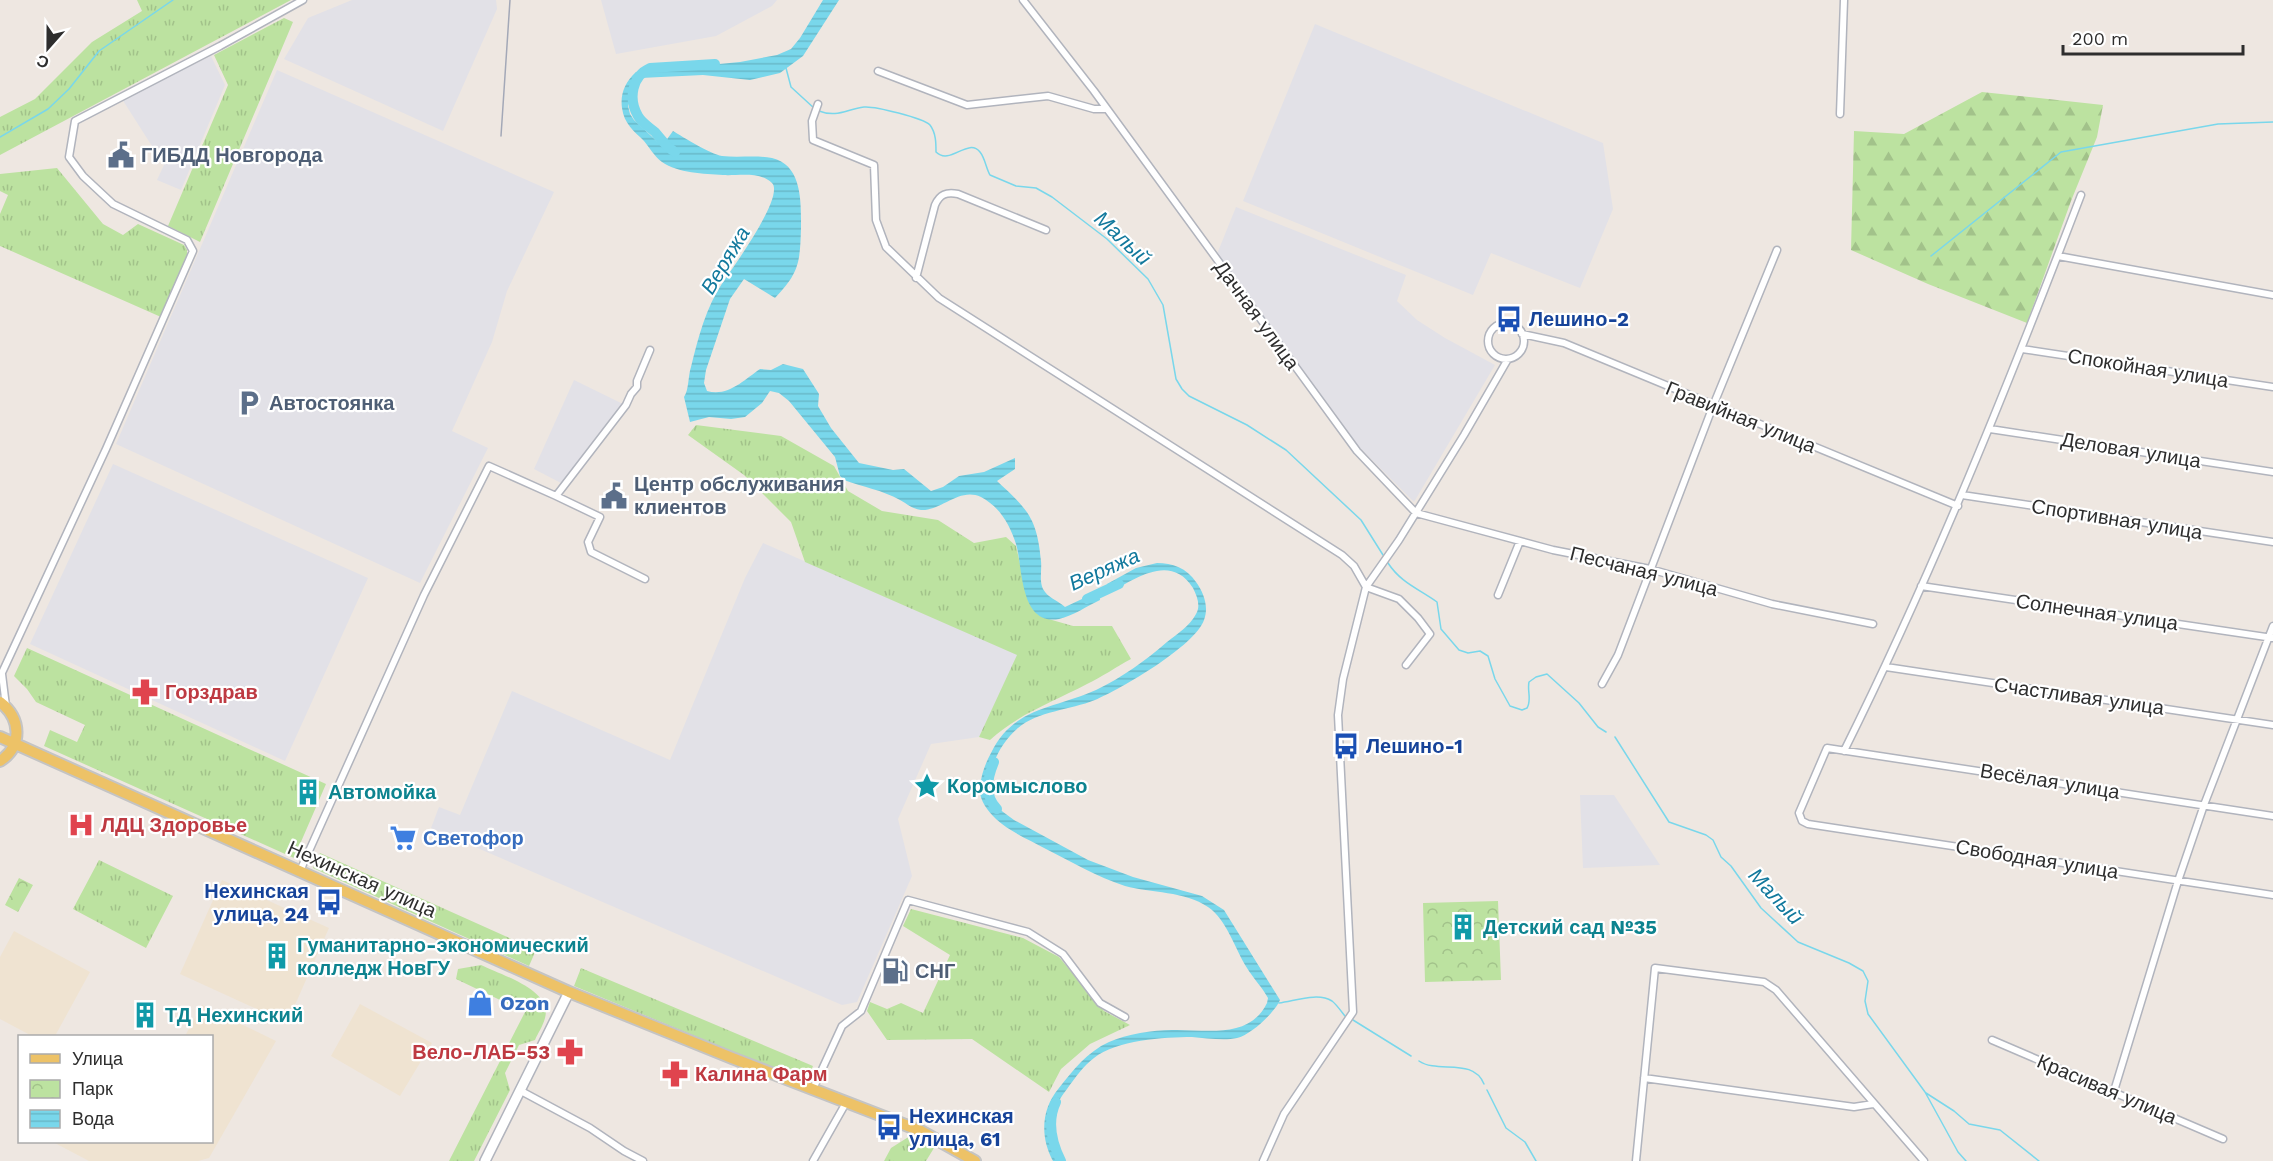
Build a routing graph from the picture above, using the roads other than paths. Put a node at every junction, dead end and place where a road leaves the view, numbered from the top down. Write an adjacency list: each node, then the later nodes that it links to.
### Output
1 (303, 0): 38 (street)
2 (1023, 0): 6 (street, Дачная улица)
3 (1844, 0): 7 (street)
4 (878, 71): 6 (street)
5 (818, 104): 12 (street)
6 (1107, 110): 25 (street, Дачная улица)
7 (1840, 114)
8 (2081, 195): 11 (street)
9 (1046, 230): 12 (street)
10 (1777, 250): 19 (street)
11 (2058, 256): 13 (street); 15 (street)
12 (916, 278): 31 (street)
13 (2273, 295)
14 (1522, 334): 17 (street); 17 (street); 19 (street, Гравийная улица)
15 (2022, 349): 18 (street, Спокойная улица); 20 (street)
16 (650, 350): 23 (street)
17 (1508, 359): 25 (street)
18 (2273, 387)
19 (1713, 406): 24 (street, Гравийная улица); 28 (street)
20 (1990, 429): 21 (street, Деловая улица); 22 (street)
21 (2273, 472)
22 (1962, 495): 24 (street); 27 (street, Спортивная улица)
23 (556, 496): 29 (street); 50 (street)
24 (1958, 506): 30 (street)
25 (1416, 513): 26 (street, Песчаная улица); 31 (street)
26 (1520, 541): 28 (street, Песчаная улица); 32 (street)
27 (2273, 542)
28 (1650, 569): 33 (street, Песчаная улица); 39 (street)
29 (645, 579)
30 (1921, 586): 35 (street, Солнечная улица); 37 (street)
31 (1366, 587): 36 (street); 67 (street)
32 (1498, 595)
33 (1873, 624)
34 (2273, 626): 35 (street)
35 (2271, 637): 41 (street)
36 (1406, 665)
37 (1886, 667): 41 (street, Счастливая улица); 45 (street)
38 (1, 675): 40 (street)
39 (1602, 684)
40 (3, 704): 44 (main road)
41 (2237, 719): 42 (street, Счастливая улица); 47 (street)
42 (2273, 725)
43 (0, 737): 44 (main road, Нехинская улица)
44 (15, 744): 46 (main road); 50 (main road, Нехинская улица)
45 (1844, 751): 47 (street, Весёлая улица); 49 (street, Весёлая улица)
46 (0, 761)
47 (2205, 805): 48 (street, Весёлая улица); 51 (street)
48 (2273, 816)
49 (1802, 821): 51 (street, Свободная улица)
50 (300, 871): 53 (main road, Нехинская улица)
51 (2178, 881): 52 (street, Свободная улица); 59 (street)
52 (2273, 895)
53 (569, 992): 57 (main road, Нехинская улица); 58 (main road)
54 (1125, 1017): 57 (street)
55 (1992, 1040): 59 (street, Красивая улица)
56 (1644, 1078): 61 (street); 61 (street); 68 (street)
57 (813, 1089): 60 (main road, Нехинская улица)
58 (521, 1091): 63 (main road); 64 (street)
59 (2114, 1091): 62 (street, Красивая улица)
60 (847, 1101): 65 (street); 66 (main road, Нехинская улица)
61 (1873, 1104): 69 (street)
62 (2223, 1139)
63 (485, 1161)
64 (643, 1161)
65 (813, 1161)
66 (975, 1161)
67 (1263, 1161)
68 (1636, 1161)
69 (1924, 1161)

